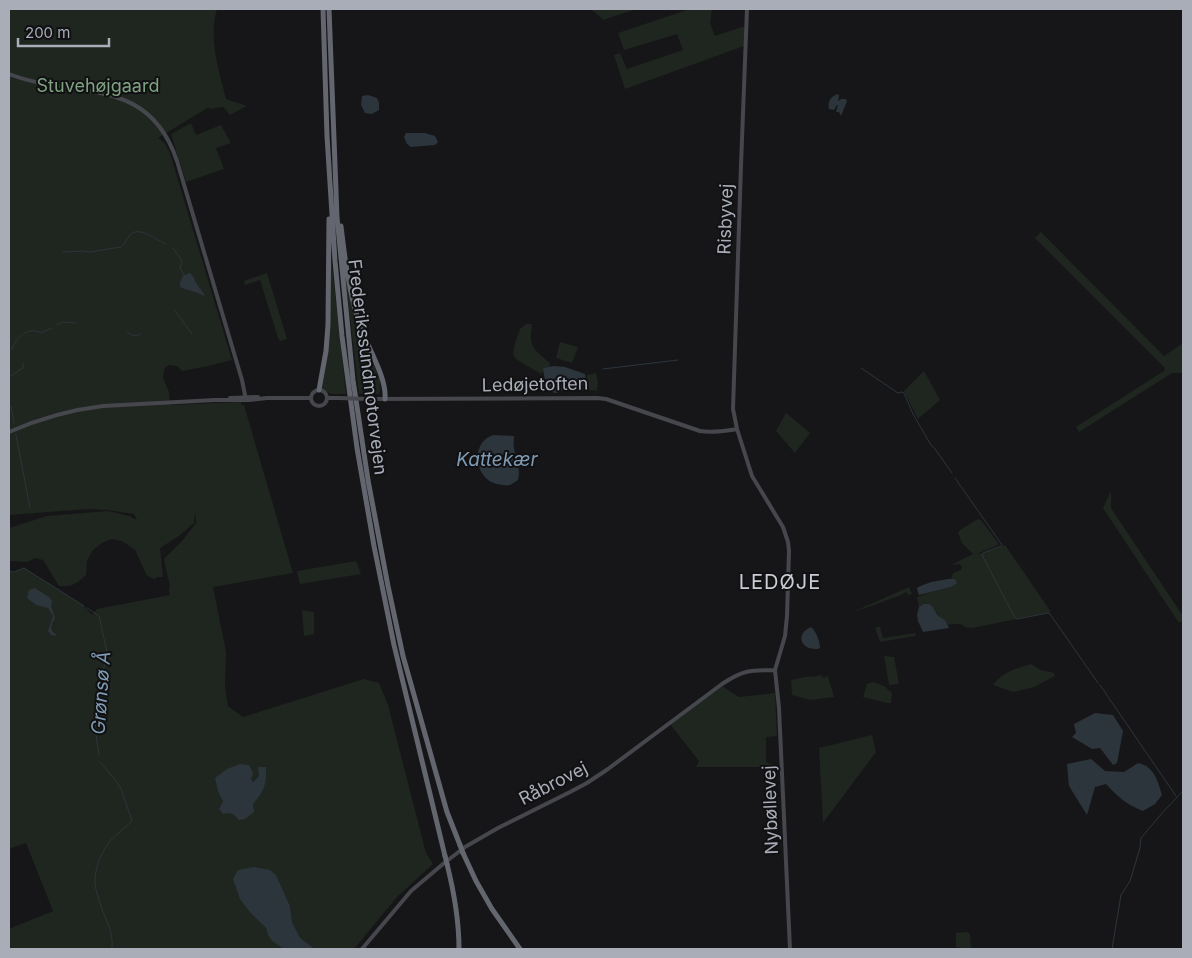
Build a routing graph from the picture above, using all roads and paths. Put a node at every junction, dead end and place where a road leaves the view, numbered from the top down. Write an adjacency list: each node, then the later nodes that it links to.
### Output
1 (323, 9): 5 (highway, Frederikssundmotorvejen)
2 (328, 9): 6 (highway, Frederikssundmotorvejen)
3 (747, 9): 12 (street, Risbyvej)
4 (9, 74): 10 (street)
5 (329, 173): 7 (highway); 16 (highway, Frederikssundmotorvejen, bridge)
6 (335, 174): 11 (highway); 17 (highway, Frederikssundmotorvejen, bridge)
7 (319, 390): 8 (street); 9 (street)
8 (311, 398): 9 (street); 10 (street)
9 (327, 398): 11 (street, Ledøjetoften, bridge)
10 (248, 399): 13 (street)
11 (384, 399): 12 (street, Ledøjetoften)
12 (737, 429): 14 (street, Risbyvej)
13 (9, 432)
14 (775, 670): 15 (street, Råbrovej); 18 (street, Nybøllevej)
15 (362, 949)
16 (459, 949)
17 (520, 949)
18 (790, 949)

